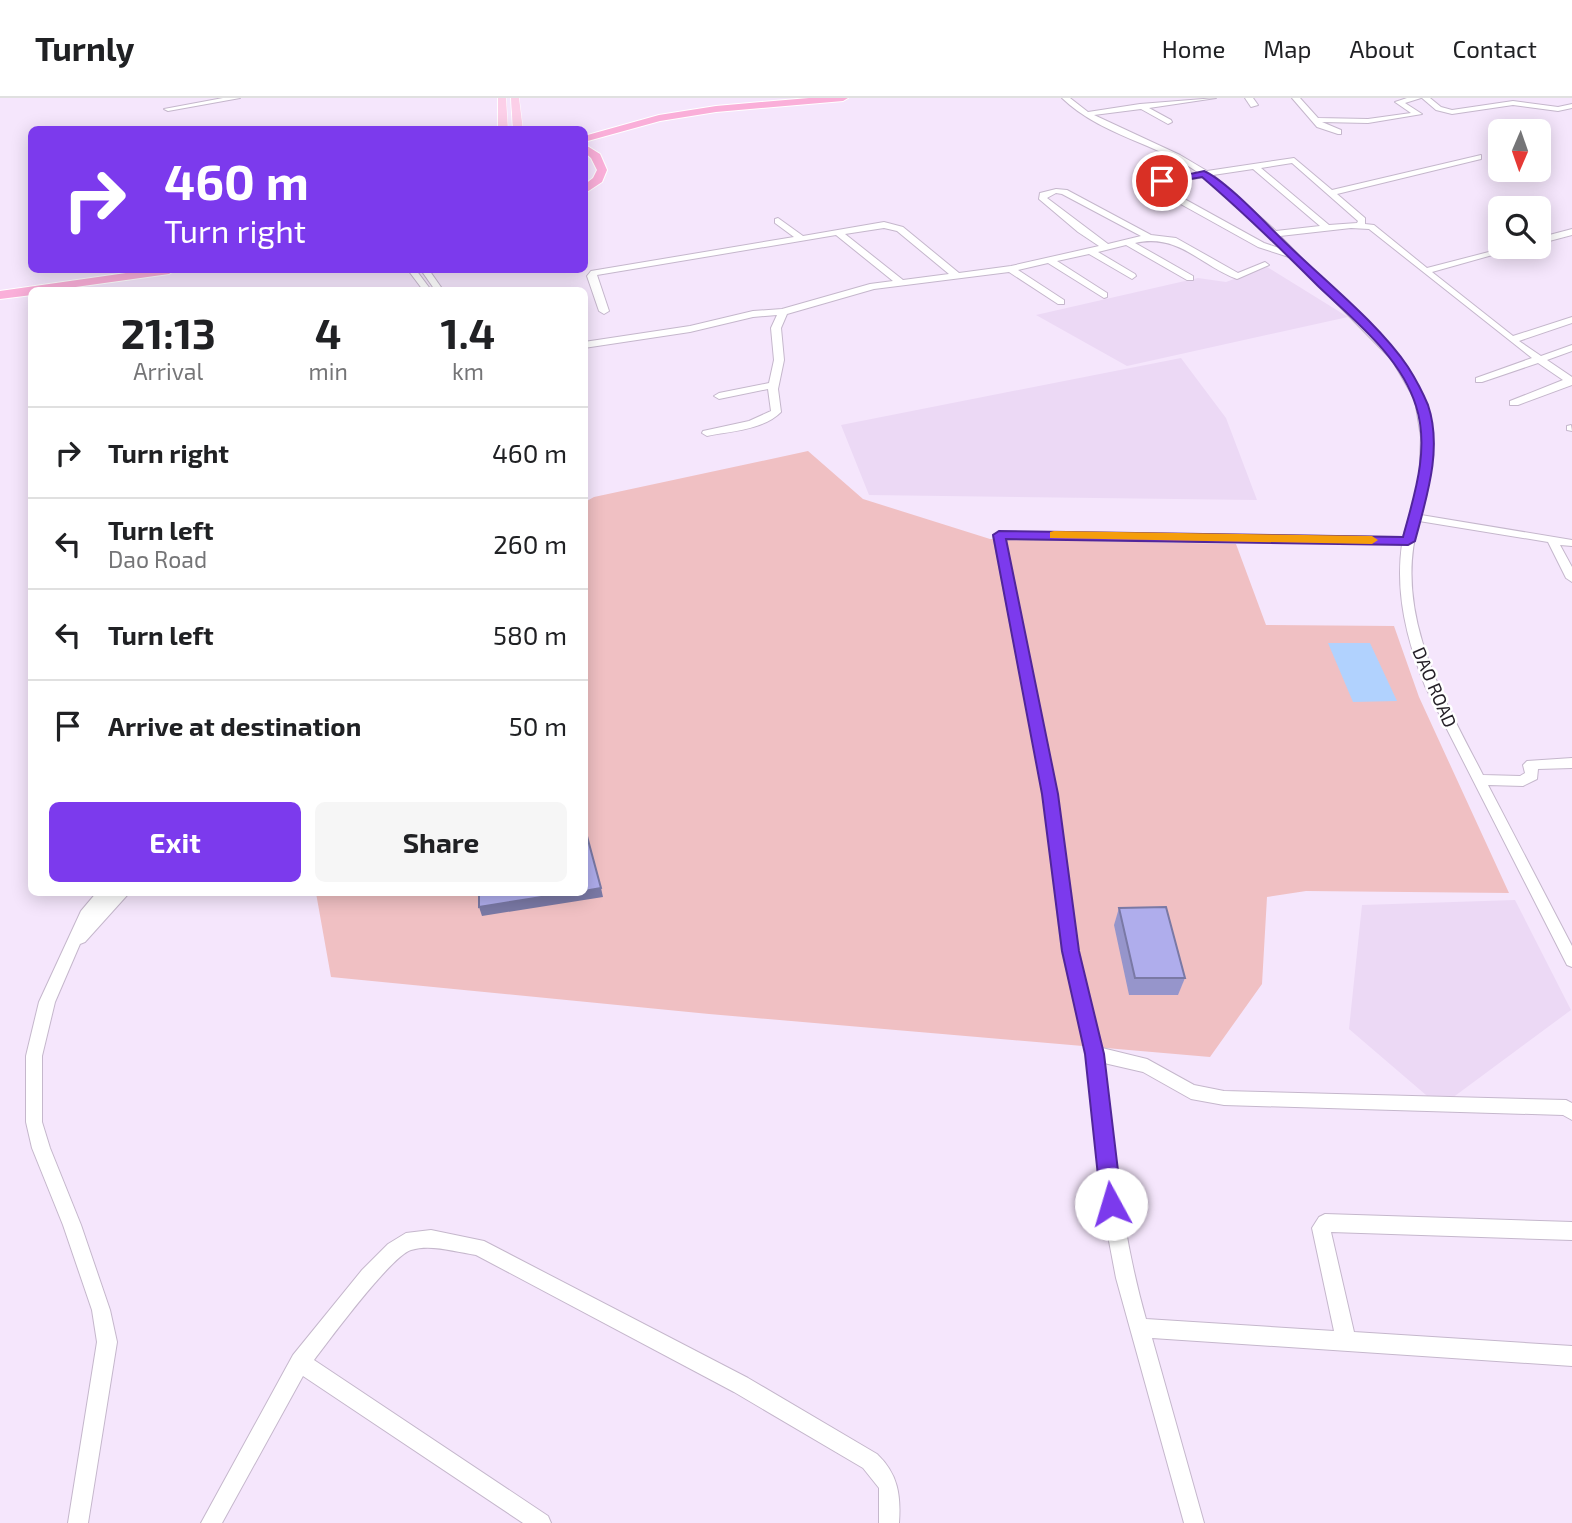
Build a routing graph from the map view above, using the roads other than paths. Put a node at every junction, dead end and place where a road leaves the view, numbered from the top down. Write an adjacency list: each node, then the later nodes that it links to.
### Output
1 (236, 98): 11 (street)
2 (502, 98): 18 (main road)
3 (515, 98): 19 (main road)
4 (843, 98): 21 (highway)
5 (1066, 98): 15 (street, DAO ROAD)
6 (1131, 98): 12 (street)
7 (1212, 98): 12 (street)
8 (1296, 98): 16 (street)
9 (1417, 98): 16 (street)
10 (1426, 98): 13 (street)
11 (210, 100): 14 (street)
12 (1140, 106): 15 (street); 17 (street)
13 (1572, 107)
14 (169, 109)
15 (1088, 114): 25 (street, DAO ROAD)
16 (1315, 120): 20 (street)
17 (1168, 121)
18 (503, 126)
19 (518, 126)
20 (1338, 132)
21 (589, 138)
22 (588, 150): 26 (highway)
23 (1478, 157): 27 (street)
24 (1254, 166): 25 (street); 27 (street); 30 (street)
25 (1204, 174): 33 (street, DAO ROAD); 40 (street)
26 (588, 188)
27 (1329, 193): 29 (street)
28 (778, 220): 35 (street)
29 (1360, 225): 30 (street); 45 (street)
30 (1328, 228): 33 (street)
31 (837, 232): 35 (street); 47 (street); 50 (street)
32 (1572, 232): 36 (street)
33 (1272, 234): 40 (street, DAO ROAD)
34 (1149, 237): 37 (street); 38 (street); 43 (street)
35 (800, 238): 56 (street)
36 (1551, 238)
37 (1125, 241): 38 (street); 49 (street)
38 (1105, 246): 39 (street)
39 (1089, 250): 42 (street); 48 (street)
40 (1293, 255): 69 (street, DAO ROAD)
41 (1488, 255): 45 (street)
42 (1051, 261): 44 (street); 54 (street)
43 (1265, 265)
44 (1011, 269): 47 (street); 55 (street)
45 (1425, 271): 59 (street)
46 (149, 273): 51 (highway)
47 (957, 276): 50 (street)
48 (1132, 276)
49 (1190, 278)
50 (898, 281): 57 (street)
51 (58, 287)
52 (28, 292): 53 (highway)
53 (0, 295)
54 (1104, 295)
55 (1060, 302)
56 (604, 311)
57 (783, 312): 60 (street); 65 (street)
58 (1572, 320): 59 (street)
59 (1512, 340): 62 (street)
60 (588, 344)
61 (1572, 348): 62 (street)
62 (1539, 359): 63 (street); 64 (street)
63 (1479, 380)
64 (1571, 381): 67 (street)
65 (774, 385): 66 (street); 68 (street)
66 (719, 396)
67 (1514, 403)
68 (707, 433)
69 (1414, 517): 70 (street); 71 (street, DAO ROAD)
70 (1552, 540): 72 (street); 73 (street)
71 (1408, 541): 75 (street, DAO ROAD); 80 (street)
72 (1572, 543)
73 (1572, 578)
74 (1572, 763): 75 (street)
75 (1479, 780): 79 (street, DAO ROAD)
76 (103, 896): 78 (street)
77 (119, 896): 78 (street)
78 (76, 941): 87 (street)
79 (1572, 961)
80 (1095, 1054): 81 (street); 83 (street)
81 (1572, 1112)
82 (1572, 1231): 84 (street)
83 (1138, 1328): 84 (street); 91 (street)
84 (1346, 1340): 85 (street)
85 (1572, 1356)
86 (300, 1362): 88 (street); 89 (street); 90 (street)
87 (78, 1523)
88 (211, 1523)
89 (541, 1523)
90 (889, 1523)
91 (1194, 1523)

